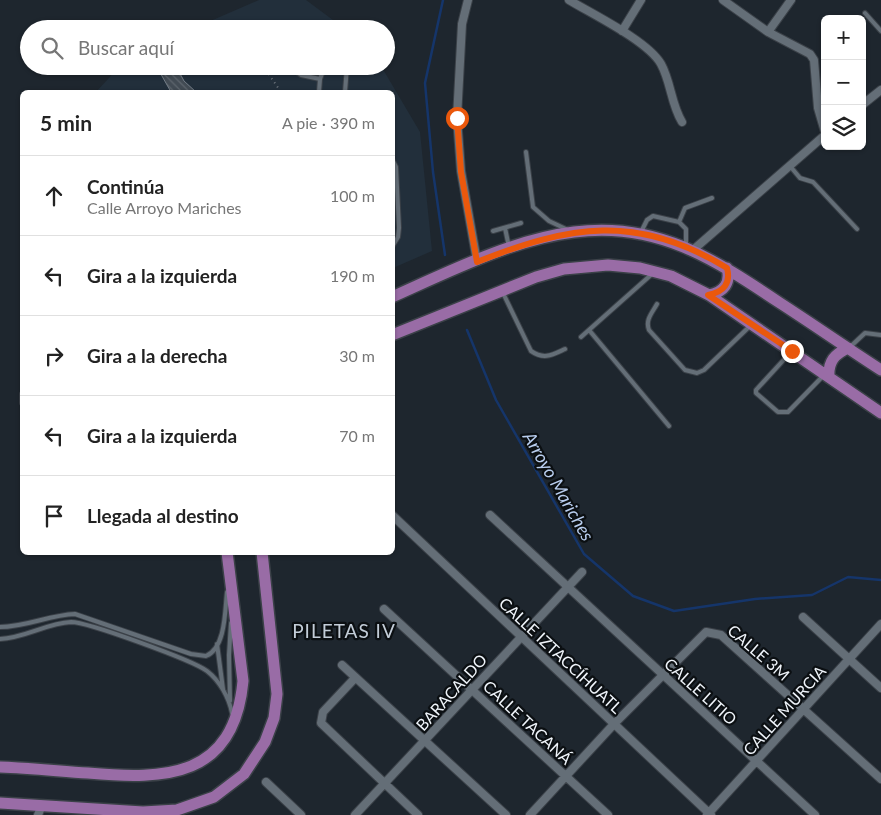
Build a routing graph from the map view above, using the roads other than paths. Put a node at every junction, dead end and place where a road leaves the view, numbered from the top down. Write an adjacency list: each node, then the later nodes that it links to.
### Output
1 (468, 0): 35 (street)
2 (641, 0): 7 (street)
3 (723, 0): 8 (street)
4 (791, 0): 8 (street)
5 (574, 1): 7 (street)
6 (865, 13): 9 (lane)
7 (622, 32): 19 (street)
8 (768, 32): 18 (street)
9 (881, 32)
10 (301, 75): 13 (lane)
11 (322, 75): 13 (lane)
12 (347, 75): 15 (lane)
13 (320, 80): 14 (lane)
14 (319, 90)
15 (345, 90)
16 (881, 90): 17 (street)
17 (866, 102)
18 (821, 119)
19 (682, 122)
20 (821, 138): 23 (street)
21 (526, 152): 30 (lane)
22 (395, 165): 32 (lane)
23 (790, 166): 28 (lane); 33 (street)
24 (712, 198): 25 (lane)
25 (679, 222): 31 (lane); 33 (lane)
26 (521, 223): 27 (lane)
27 (505, 228): 29 (lane); 34 (lane)
28 (857, 229)
29 (493, 230)
30 (572, 232): 31 (main road); 34 (main road)
31 (640, 233): 33 (main road)
32 (395, 242)
33 (689, 248): 36 (main road)
34 (510, 249): 35 (main road)
35 (477, 262): 40 (main road)
36 (727, 268): 39 (main road); 47 (main road)
37 (656, 271): 38 (main road); 39 (main road); 43 (lane)
38 (502, 291): 44 (main road); 48 (lane)
39 (708, 295): 42 (main road)
40 (395, 296)
41 (657, 304): 42 (lane)
42 (752, 324): 49 (main road)
43 (589, 330): 46 (lane); 53 (lane)
44 (395, 334)
45 (881, 335): 47 (lane)
46 (581, 337)
47 (848, 348): 50 (main road); 51 (main road)
48 (565, 350)
49 (792, 351): 51 (main road); 51 (lane)
50 (881, 370)
51 (827, 375): 52 (main road)
52 (881, 413)
53 (669, 426)
54 (490, 515): 60 (street, CALLE LITIO)
55 (395, 518): 66 (street, CALLE IZTACCÍHUATL)
56 (227, 555): 59 (main road)
57 (262, 555): 89 (main road)
58 (582, 572): 60 (street, BARACALDO)
59 (229, 575): 61 (main road); 68 (lane)
60 (568, 588): 66 (street, BARACALDO); 71 (street, CALLE LITIO)
61 (233, 606): 76 (lane); 78 (main road)
62 (384, 609): 74 (street, CALLE TACANÁ)
63 (803, 617): 69 (street)
64 (881, 624): 69 (street, CALLE MURCIA)
65 (0, 627): 68 (lane)
66 (520, 637): 74 (street, BARACALDO); 79 (street, CALLE IZTACCÍHUATL)
67 (0, 639): 75 (lane)
68 (217, 644): 75 (lane)
69 (849, 658): 73 (street); 77 (street, CALLE MURCIA)
70 (342, 665): 72 (street)
71 (662, 675): 77 (street, CALLE 3M); 79 (street); 81 (street, CALLE LITIO)
72 (355, 678): 80 (street); 86 (street)
73 (881, 688)
74 (472, 689): 80 (street, BARACALDO); 83 (street, CALLE TACANÁ)
75 (223, 690): 76 (lane)
76 (230, 703): 78 (lane)
77 (803, 709): 81 (street, CALLE MURCIA); 84 (street, CALLE 3M)
78 (234, 720): 82 (main road)
79 (614, 724): 83 (street); 90 (street, CALLE IZTACCÍHUATL)
80 (426, 741): 86 (street, BARACALDO); 94 (street)
81 (756, 760): 90 (street, CALLE MURCIA); 97 (street, CALLE LITIO)
82 (0, 767)
83 (566, 776): 95 (street); 96 (street, CALLE TACANÁ)
84 (881, 779)
85 (266, 782): 91 (street)
86 (385, 784): 92 (street, BARACALDO); 93 (street)
87 (0, 803): 88 (main road)
88 (41, 812): 89 (main road)
89 (145, 813)
90 (709, 814)
91 (302, 815)
92 (355, 815)
93 (418, 815)
94 (506, 815)
95 (530, 815)
96 (608, 815)
97 (815, 815)

